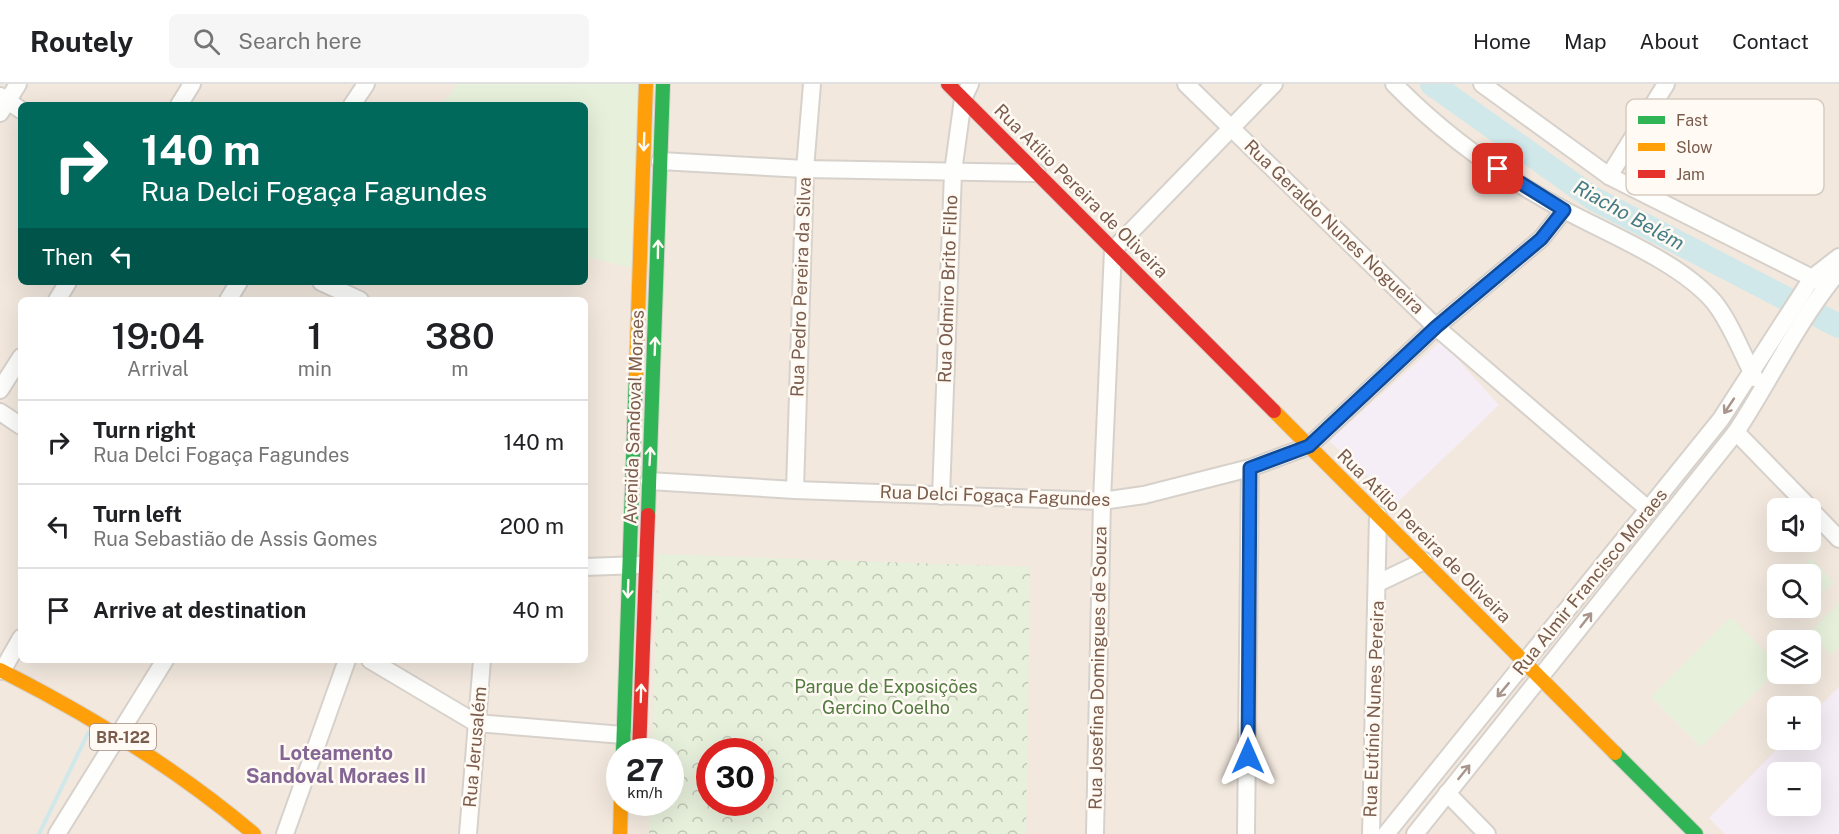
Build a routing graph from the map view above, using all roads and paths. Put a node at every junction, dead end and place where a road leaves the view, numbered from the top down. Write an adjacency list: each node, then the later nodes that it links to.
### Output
1 (18, 84): 17 (street)
2 (192, 84): 15 (street)
3 (366, 84): 16 (street)
4 (646, 84): 31 (main road, Avenida Sandoval Moraes, one-way to 31)
5 (663, 84): 20 (main road, Avenida Sandoval Moraes)
6 (812, 84): 21 (street, Rua Pedro Pereira da Silva)
7 (948, 84): 13 (main road, Rua Atílio Pereira de Oliveira)
8 (1186, 84): 18 (street, Rua Geraldo Nunes Nogueira)
9 (1274, 84): 18 (street)
10 (1394, 84): 27 (street)
11 (1482, 84): 24 (street)
12 (1666, 84): 14 (street)
13 (967, 92): 22 (street, Rua Odmiro Brito Filho); 23 (main road, Rua Atílio Pereira de Oliveira)
14 (1657, 99)
15 (181, 102)
16 (354, 102)
17 (7, 105)
18 (1232, 128): 28 (street); 36 (street, Rua Geraldo Nunes Nogueira)
19 (1626, 150): 24 (street)
20 (660, 161): 21 (street); 32 (main road, Avenida Sandoval Moraes, one-way to 20)
21 (805, 169): 22 (street); 47 (street, Rua Pedro Pereira da Silva)
22 (952, 172): 23 (street); 48 (street, Rua Odmiro Brito Filho)
23 (1037, 173): 28 (main road, Rua Atílio Pereira de Oliveira)
24 (1610, 176): 25 (street)
25 (1626, 185)
26 (1645, 195): 34 (street)
27 (1564, 210): 36 (street, Rua Delci Fogaça Fagundes); 38 (street)
28 (1113, 250): 44 (main road, Rua Atílio Pereira de Oliveira); 50 (street, Rua Josefina Domingues de Souza)
29 (1839, 257): 34 (street)
30 (1839, 270): 34 (street)
31 (640, 284): 32 (main road); 56 (main road, Avenida Sandoval Moraes)
32 (657, 284): 46 (main road, Avenida Sandoval Moraes, one-way to 32)
33 (328, 285): 35 (street)
34 (1815, 288): 38 (street, Rua Almir Francisco Moraes); 40 (street, Rua Almir Francisco Moraes)
35 (354, 297)
36 (1436, 327): 44 (street, Rua Delci Fogaça Fagundes); 51 (street, Rua Geraldo Nunes Nogueira)
37 (18, 362): 39 (street)
38 (1752, 372): 40 (street); 51 (street, Rua Almir Francisco Moraes, one-way to 51)
39 (0, 390)
40 (1763, 392): 43 (street, Rua Almir Francisco Moraes)
41 (0, 412): 42 (street)
42 (18, 424)
43 (1736, 432): 49 (street); 67 (street, Rua Almir Francisco Moraes, one-way to 43)
44 (1309, 446): 45 (street, Rua Delci Fogaça Fagundes); 52 (main road, Rua Atílio Pereira de Oliveira)
45 (1250, 468): 50 (street, Rua Delci Fogaça Fagundes); 82 (street)
46 (649, 481): 47 (street, Rua Delci Fogaça Fagundes); 57 (main road, Avenida Sandoval Moraes)
47 (795, 490): 48 (street, Rua Delci Fogaça Fagundes)
48 (941, 496): 50 (street, Rua Delci Fogaça Fagundes)
49 (1799, 498)
50 (1102, 501): 81 (street, Rua Josefina Domingues de Souza)
51 (1648, 509): 65 (street, Rua Almir Francisco Moraes)
52 (1378, 515): 55 (main road, Rua Atílio Pereira de Oliveira); 59 (street, Rua Eutínio Nunes Pereira)
53 (1821, 520): 54 (street)
54 (1839, 539)
55 (1424, 561): 59 (street, Rua Eutínio Nunes Pereira); 65 (main road, Rua Atílio Pereira de Oliveira)
56 (629, 565): 57 (street); 58 (street); 70 (main road, Avenida Sandoval Moraes, one-way to 70)
57 (646, 565): 71 (main road, Avenida Sandoval Moraes, one-way to 57)
58 (588, 567)
59 (1378, 583): 83 (street, Rua Eutínio Nunes Pereira)
60 (18, 643): 66 (street)
61 (163, 663): 69 (street)
62 (346, 663): 78 (street)
63 (375, 663): 68 (street)
64 (482, 663): 68 (street, Rua Jerusalém)
65 (1525, 663): 67 (main road, Rua Atílio Pereira de Oliveira); 84 (street, Rua Almir Francisco Moraes, one-way to 84)
66 (1, 671): 69 (main road, BR-122)
67 (1540, 678): 73 (street, Rua Almir Francisco Moraes, one-way to 67); 87 (main road, Rua Atílio Pereira de Oliveira)
68 (476, 723): 72 (street); 79 (street, Rua Jerusalém)
69 (120, 735): 75 (main road, BR-122); 76 (street)
70 (623, 738)
71 (640, 738)
72 (606, 741)
73 (1447, 793): 85 (street, Rua Almir Francisco Moraes); 86 (street)
74 (621, 816): 80 (main road)
75 (233, 826): 77 (main road, BR-122)
76 (57, 834)
77 (254, 834)
78 (285, 834)
79 (468, 834)
80 (620, 834)
81 (1095, 834)
82 (1246, 834)
83 (1371, 834)
84 (1386, 834)
85 (1415, 834)
86 (1487, 834)
87 (1696, 834)

